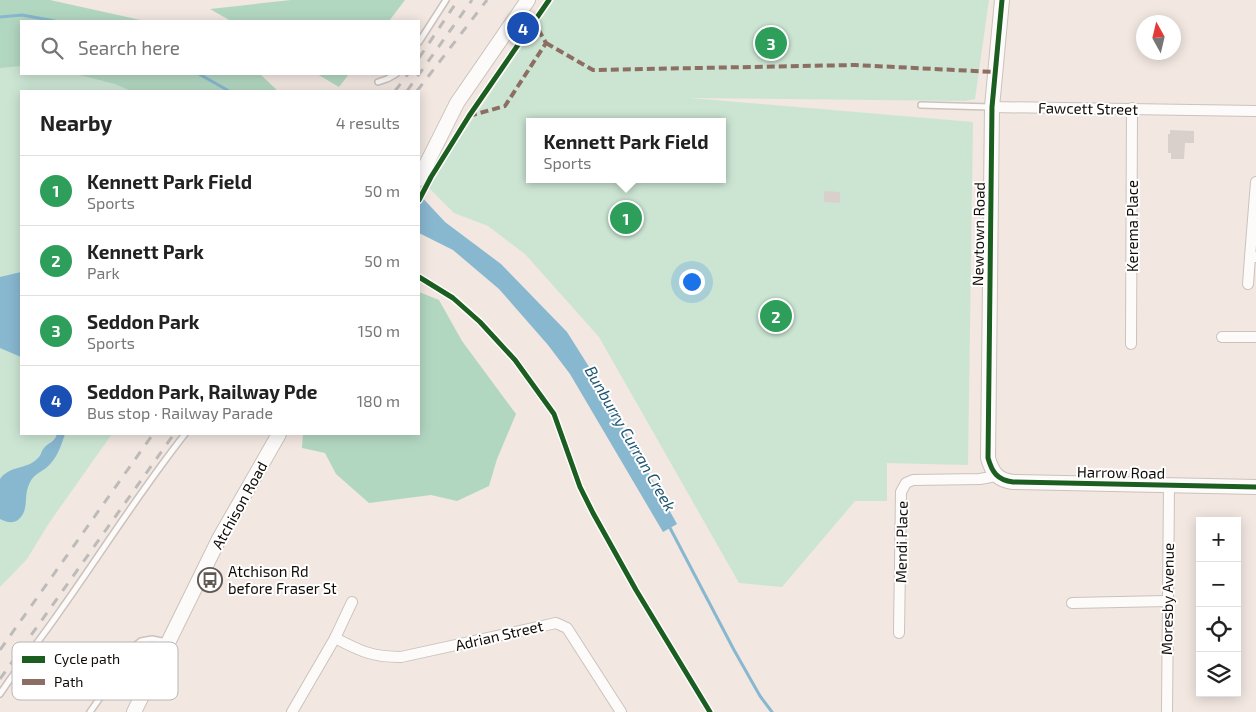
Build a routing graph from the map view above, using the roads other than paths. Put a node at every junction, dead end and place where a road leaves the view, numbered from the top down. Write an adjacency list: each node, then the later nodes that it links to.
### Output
1 (446, 0): 4 (lane)
2 (528, 0): 11 (street)
3 (1002, 0): 8 (street, Newtown Road)
4 (420, 40)
5 (394, 75): 6 (lane)
6 (378, 82)
7 (921, 105): 8 (lane, Fawcett Street)
8 (992, 107): 9 (street, Fawcett Street); 20 (street, Newtown Road)
9 (1132, 108): 10 (street, Fawcett Street); 17 (street, Kerema Place)
10 (1256, 110)
11 (420, 176)
12 (1256, 182): 13 (street)
13 (1253, 257): 14 (street)
14 (1248, 284)
15 (1222, 337): 16 (street)
16 (1256, 337)
17 (1131, 344)
18 (184, 435): 28 (lane)
19 (278, 435): 30 (street, Atchison Road)
20 (994, 472): 21 (street, Harrow Road); 26 (street, Mendi Place)
21 (1169, 486): 22 (street, Harrow Road); 24 (street, Moresby Avenue)
22 (1256, 487)
23 (352, 602): 27 (street)
24 (1167, 602): 25 (street); 39 (street, Moresby Avenue)
25 (1072, 604)
26 (899, 633)
27 (335, 638): 37 (street); 38 (street, Adrian Street)
28 (36, 642)
29 (140, 642): 30 (lane)
30 (168, 642)
31 (12, 676): 32 (lane)
32 (0, 694)
33 (98, 700): 35 (lane)
34 (140, 700): 36 (street, Atchison Road)
35 (90, 712)
36 (134, 712)
37 (292, 712)
38 (621, 712)
39 (1167, 712)

